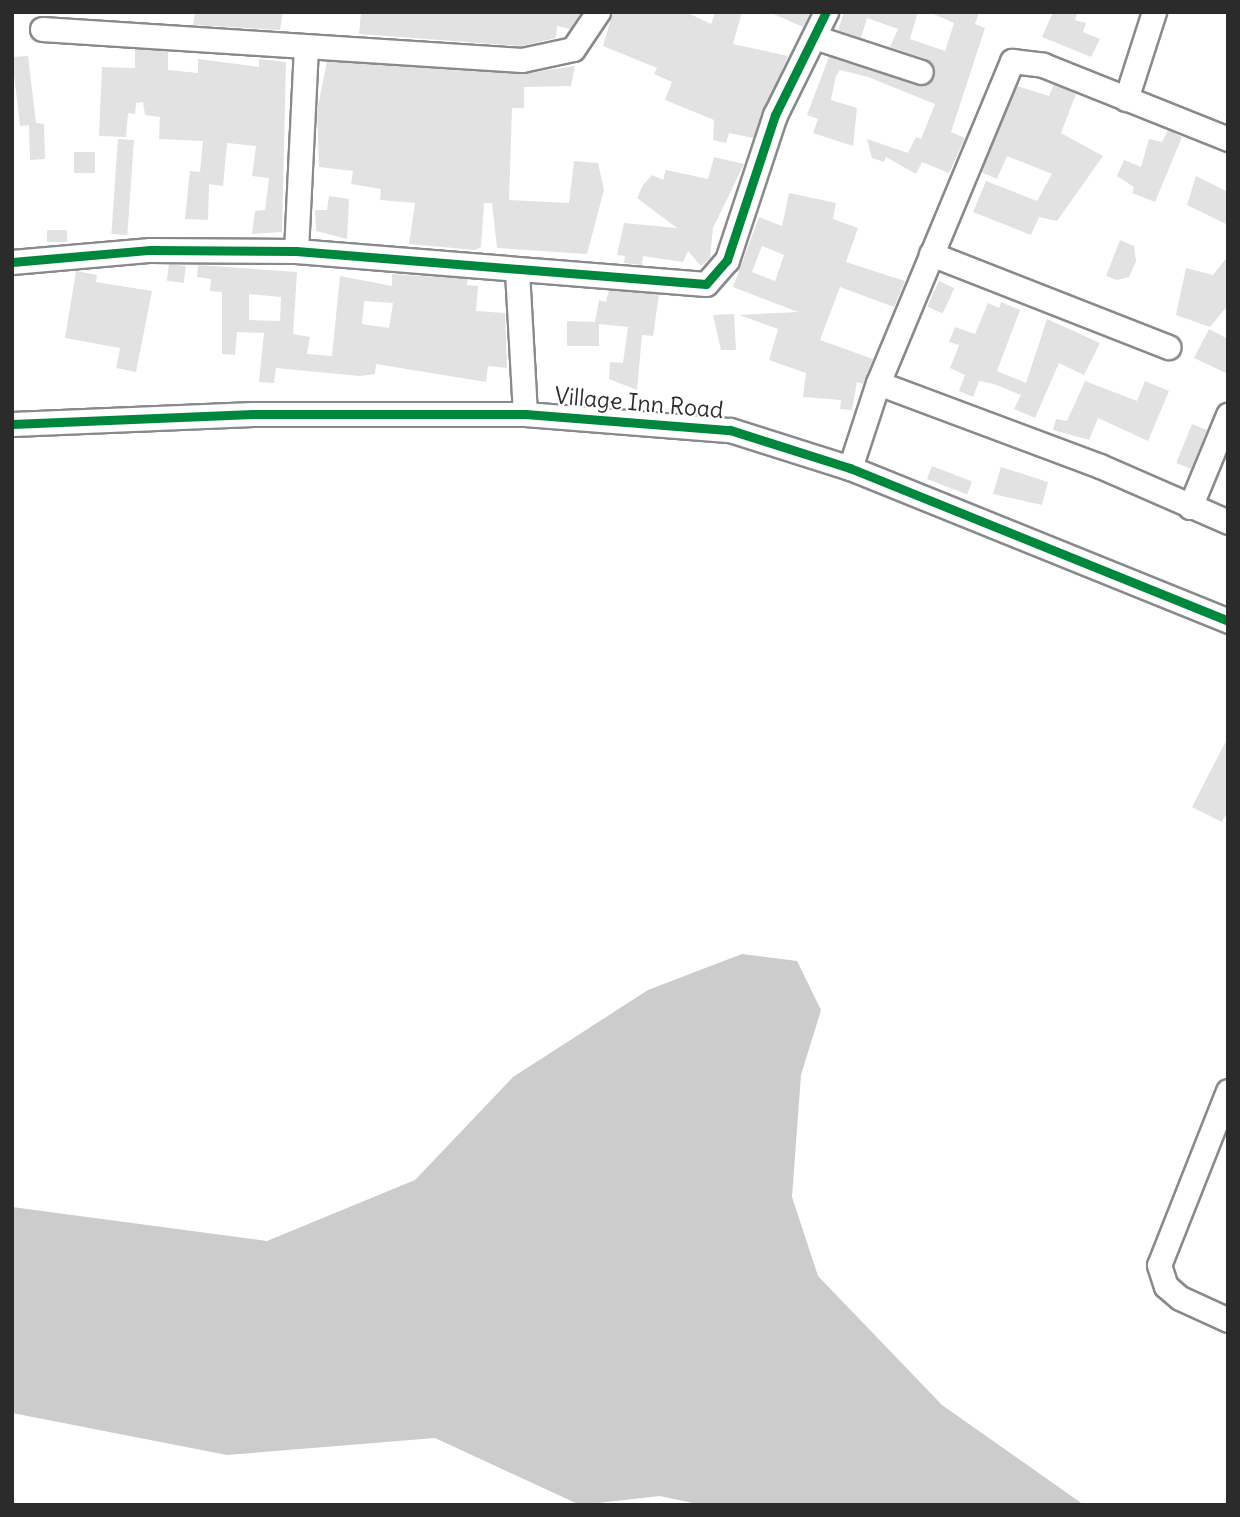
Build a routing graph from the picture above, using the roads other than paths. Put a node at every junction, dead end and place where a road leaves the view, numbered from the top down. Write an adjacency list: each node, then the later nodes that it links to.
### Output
1 (598, 12): 6 (street)
2 (826, 12): 5 (street)
3 (1154, 12): 8 (street)
4 (41, 29): 6 (street)
5 (817, 38): 7 (street); 13 (street)
6 (306, 49): 10 (street)
7 (920, 72)
8 (1126, 99): 9 (street); 11 (street)
9 (1228, 139)
10 (296, 251): 12 (street); 13 (street)
11 (932, 254): 14 (street); 15 (street)
12 (12, 262)
13 (517, 271): 16 (street)
14 (1168, 347)
15 (878, 383): 19 (street); 20 (street)
16 (525, 414): 18 (street, Village Inn Road); 19 (street, Village Inn Road)
17 (1228, 415): 20 (street)
18 (12, 424)
19 (850, 468): 22 (street, Village Inn Road)
20 (1190, 506): 21 (street)
21 (1228, 522)
22 (1228, 621)
23 (1228, 1091): 24 (street)
24 (1228, 1320)

